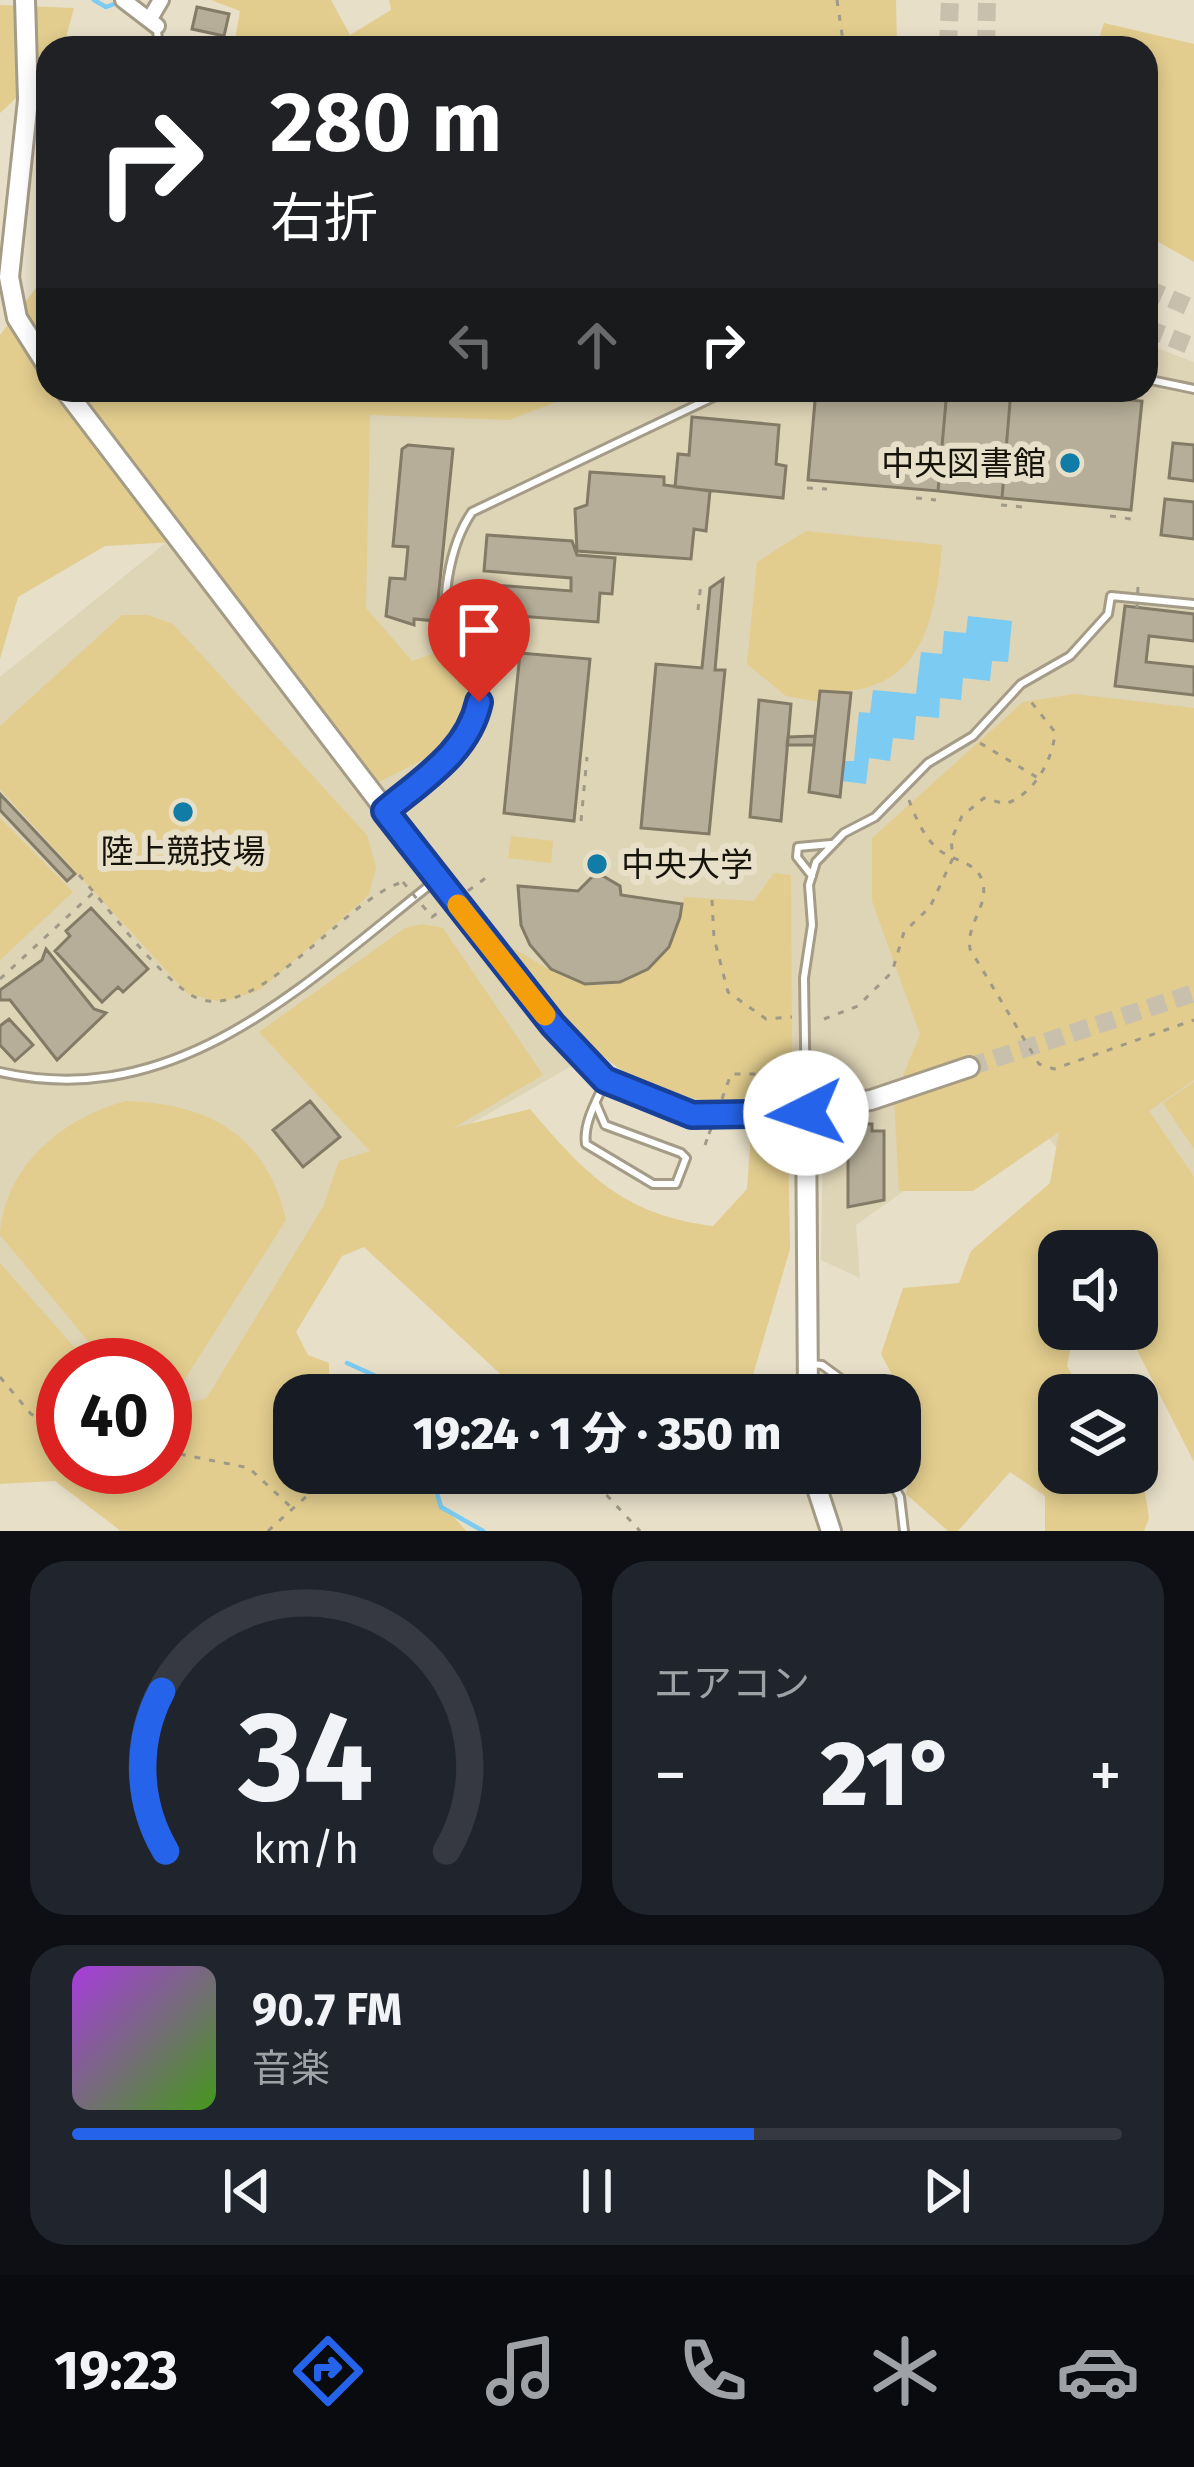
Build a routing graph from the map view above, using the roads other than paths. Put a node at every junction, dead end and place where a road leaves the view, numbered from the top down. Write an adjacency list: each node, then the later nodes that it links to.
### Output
1 (26, 0): 6 (street)
2 (161, 0): 4 (street)
3 (125, 1): 4 (street)
4 (154, 22): 5 (lane)
5 (157, 36)
6 (7, 222): 7 (street)
7 (36, 350)
8 (1158, 382): 9 (lane)
9 (1194, 389)
10 (74, 402): 13 (street)
11 (703, 402): 13 (lane)
12 (1194, 604): 14 (lane)
13 (385, 811): 16 (street)
14 (833, 844): 15 (lane); 15 (lane)
15 (812, 876): 21 (lane)
16 (438, 879): 18 (lane); 19 (street)
17 (969, 1067): 21 (street)
18 (0, 1072)
19 (605, 1080): 20 (lane); 21 (street)
20 (596, 1104): 20 (lane)
21 (806, 1113): 22 (street)
22 (808, 1364): 23 (street); 24 (lane)
23 (808, 1374)
24 (834, 1374)
25 (819, 1494): 27 (street)
26 (899, 1494): 28 (lane)
27 (831, 1531)
28 (904, 1531)

